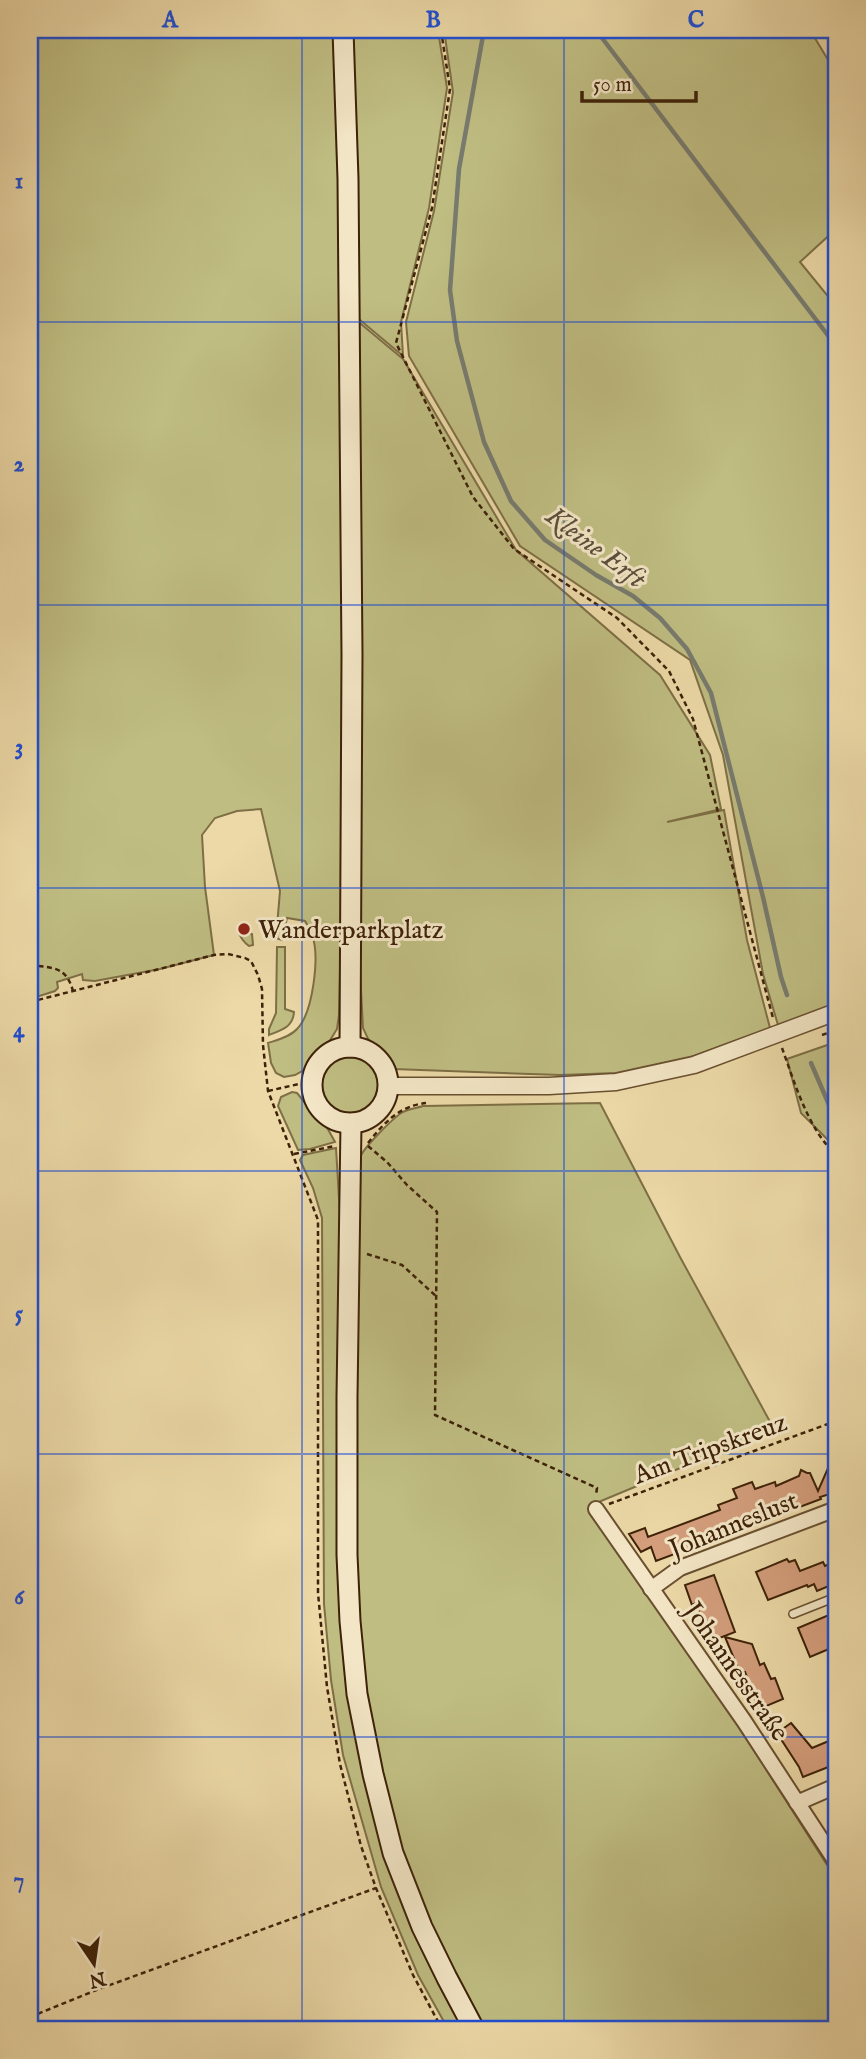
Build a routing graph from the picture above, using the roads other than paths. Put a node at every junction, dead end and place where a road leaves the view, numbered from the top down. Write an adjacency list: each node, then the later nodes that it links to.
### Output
1 (343, 30): 3 (main road)
2 (836, 1013): 4 (street)
3 (350, 1047): 4 (main road); 5 (main road)
4 (388, 1086): 5 (main road)
5 (356, 1137): 14 (main road)
6 (596, 1508): 8 (street, Johannesstraße)
7 (836, 1509): 8 (street, Johanneslust)
8 (651, 1589): 12 (street, Johannesstraße)
9 (836, 1597): 10 (lane)
10 (793, 1614)
11 (836, 1786): 12 (street)
12 (797, 1803): 13 (street, Johannesstraße)
13 (836, 1862)
14 (474, 2029)

